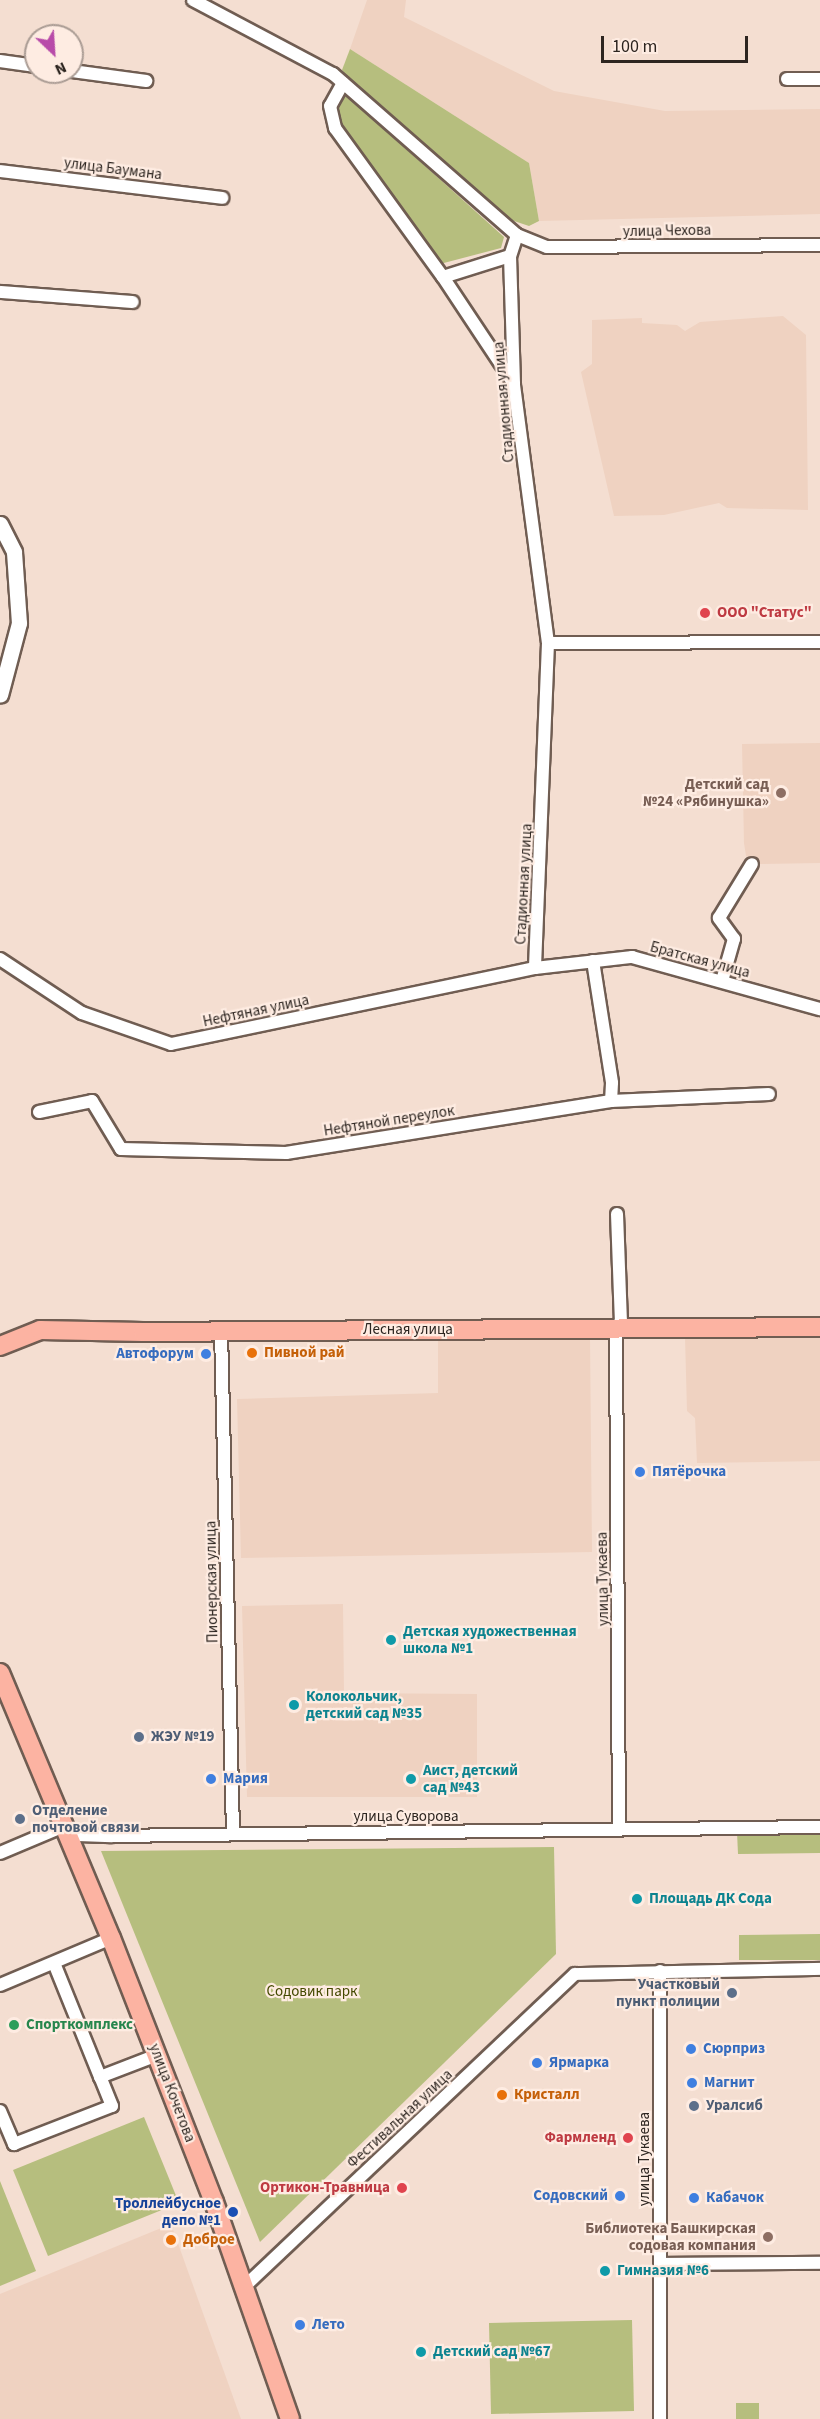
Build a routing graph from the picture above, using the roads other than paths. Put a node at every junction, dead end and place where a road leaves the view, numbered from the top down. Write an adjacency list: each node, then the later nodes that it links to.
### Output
1 (193, 0): 8 (street)
2 (0, 61): 3 (street)
3 (24, 64)
4 (84, 73): 7 (street)
5 (787, 79): 6 (street)
6 (820, 79)
7 (146, 81)
8 (344, 83): 11 (street); 14 (street)
9 (0, 171): 10 (street, улица Баумана)
10 (222, 198)
11 (517, 235): 12 (street, улица Чехова); 13 (street, Стадионная улица)
12 (820, 245)
13 (510, 256): 14 (street); 17 (street, Стадионная улица)
14 (443, 277): 17 (street)
15 (0, 292): 16 (street)
16 (133, 302)
17 (514, 385): 20 (street, Стадионная улица)
18 (0, 524): 21 (street)
19 (820, 642): 20 (street)
20 (548, 643): 25 (street, Стадионная улица)
21 (0, 695)
22 (752, 864): 26 (street)
23 (0, 959): 25 (street, Нефтяная улица)
24 (593, 961): 25 (street, Братская улица); 26 (street, Братская улица); 29 (street)
25 (535, 968)
26 (722, 981): 27 (street, Братская улица)
27 (820, 1009)
28 (769, 1094): 29 (street, Нефтяной переулок)
29 (611, 1101): 30 (street, Нефтяной переулок)
30 (39, 1112)
31 (617, 1214): 33 (street, улица Тукаева)
32 (820, 1327): 33 (main road, Лесная улица)
33 (616, 1328): 34 (main road, Лесная улица); 38 (street, улица Тукаева)
34 (221, 1331): 35 (main road, Лесная улица); 39 (street, Пионерская улица)
35 (0, 1346)
36 (0, 1673): 40 (main road, улица Кочетова)
37 (820, 1827): 38 (street, улица Суворова)
38 (619, 1829): 39 (street, улица Суворова)
39 (233, 1833): 40 (street, улица Суворова)
40 (72, 1836): 41 (street, улица Суворова); 42 (main road, улица Кочетова)
41 (0, 1853)
42 (111, 1938): 43 (street); 47 (main road, улица Кочетова)
43 (54, 1963): 46 (street); 48 (street)
44 (820, 1969): 45 (street)
45 (660, 1971): 50 (street, улица Тукаева); 52 (street, Фестивальная улица)
46 (0, 1985)
47 (157, 2055): 48 (street); 52 (main road, улица Кочетова)
48 (100, 2077): 49 (street)
49 (0, 2111)
50 (661, 2264): 51 (street); 54 (street, улица Тукаева)
51 (820, 2264)
52 (245, 2286): 53 (main road, улица Кочетова)
53 (290, 2419)
54 (660, 2419)

